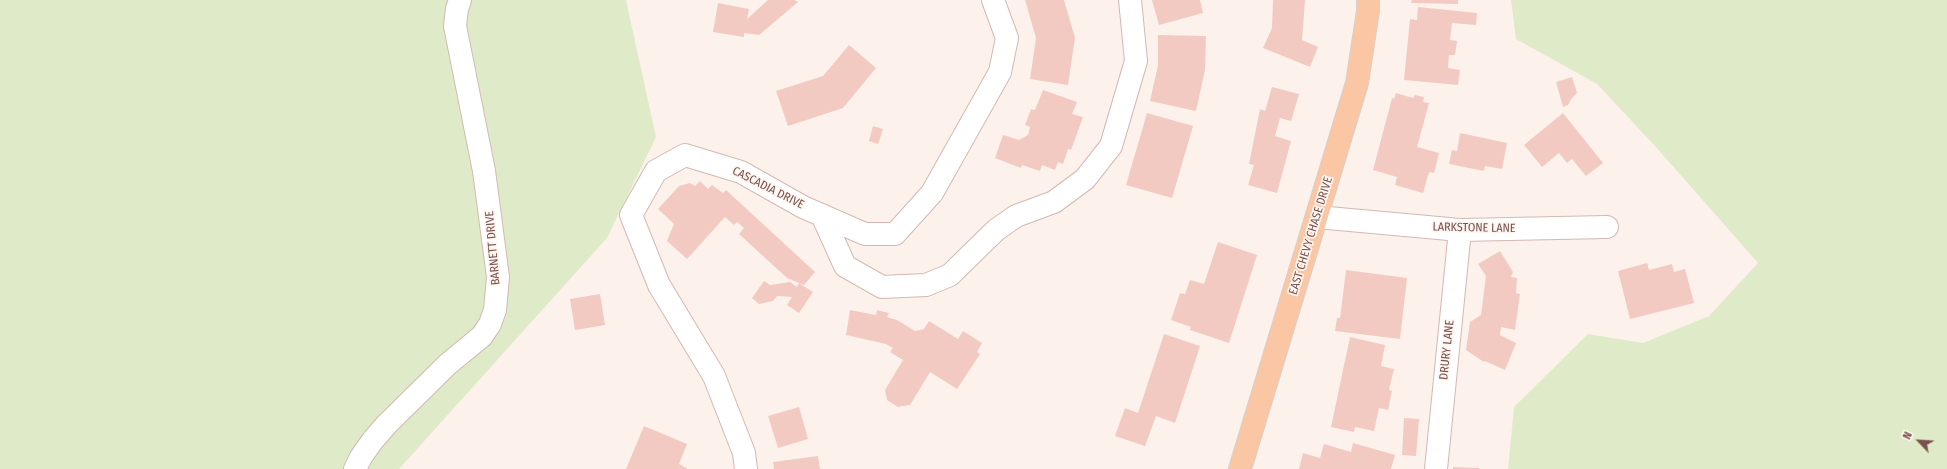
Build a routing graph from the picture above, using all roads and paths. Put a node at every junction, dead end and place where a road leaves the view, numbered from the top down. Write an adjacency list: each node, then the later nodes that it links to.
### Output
1 (460, 0): 9 (street, BARNETT DRIVE)
2 (993, 0): 5 (street, CASCADIA DRIVE)
3 (1130, 0): 5 (street)
4 (1368, 0): 6 (main road, EAST CHEVY CHASE DRIVE)
5 (822, 215): 10 (street, CASCADIA DRIVE)
6 (1317, 217): 8 (street, LARKSTONE LANE); 11 (main road, EAST CHEVY CHASE DRIVE)
7 (1607, 227): 8 (street, LARKSTONE LANE)
8 (1460, 230): 12 (street, DRURY LANE)
9 (355, 469)
10 (746, 469)
11 (1240, 469)
12 (1436, 469)

